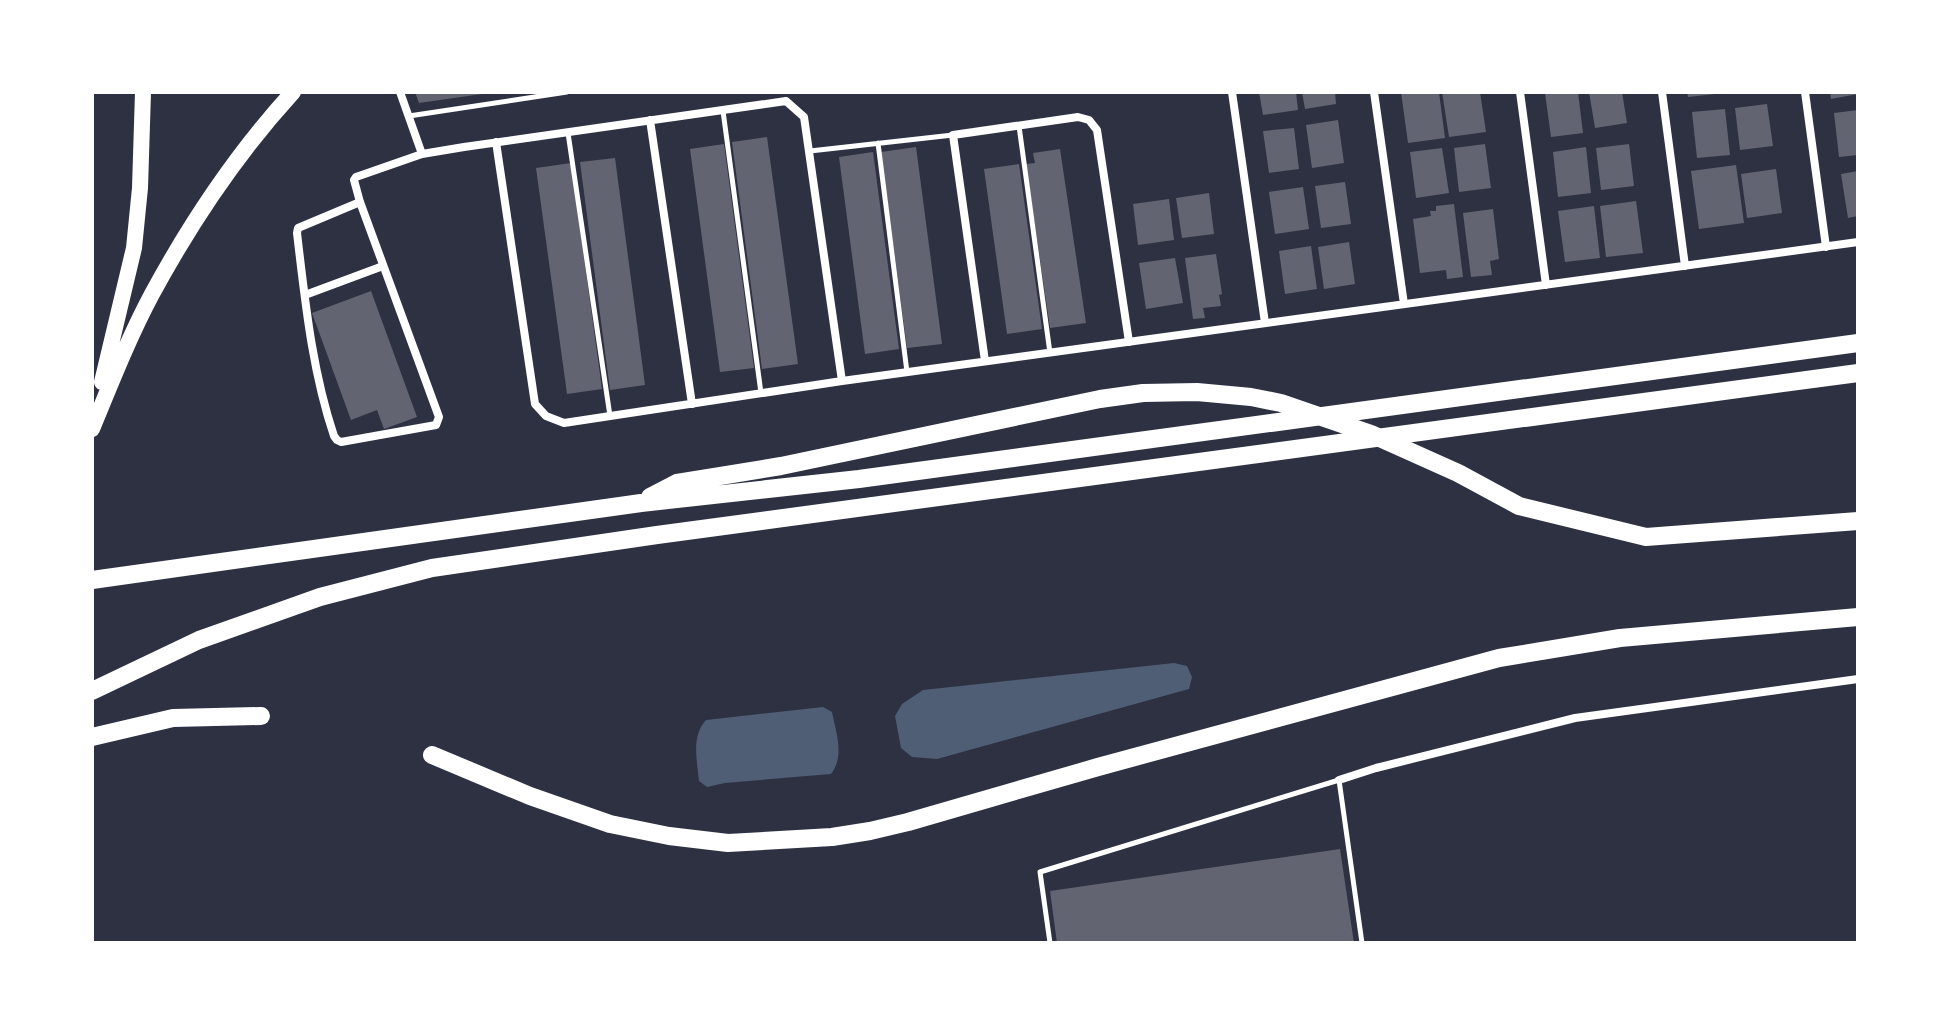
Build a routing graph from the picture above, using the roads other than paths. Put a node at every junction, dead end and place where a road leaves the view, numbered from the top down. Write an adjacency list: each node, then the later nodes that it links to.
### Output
1 (143, 92): 30 (highway)
2 (277, 92): 21 (highway)
3 (293, 92): 21 (highway)
4 (400, 92): 12 (street)
5 (567, 92): 12 (lane)
6 (1232, 92): 31 (street)
7 (1374, 92): 29 (street)
8 (1520, 92): 27 (street)
9 (1662, 92): 26 (street)
10 (1805, 92): 24 (street)
11 (723, 110): 13 (street); 19 (street); 40 (lane)
12 (409, 116): 20 (street)
13 (650, 120): 15 (street); 41 (street)
14 (1019, 126): 16 (street); 32 (street); 34 (lane)
15 (568, 132): 17 (street); 42 (lane)
16 (953, 135): 18 (lane); 35 (street)
17 (496, 142): 20 (street); 42 (street)
18 (878, 143): 19 (lane); 36 (lane)
19 (809, 151): 38 (street)
20 (422, 154): 22 (street)
21 (234, 164): 44 (highway)
22 (360, 202): 25 (street); 28 (street)
23 (1858, 242): 24 (street)
24 (1826, 247): 26 (street)
25 (383, 266): 28 (street); 28 (street)
26 (1685, 266): 27 (street)
27 (1546, 285): 29 (street)
28 (305, 295)
29 (1404, 304): 31 (street)
30 (118, 319): 39 (highway); 43 (highway)
31 (1265, 323): 32 (street)
32 (1129, 342): 34 (street)
33 (1858, 343): 45 (highway)
34 (1050, 353): 35 (street)
35 (985, 361): 36 (street)
36 (907, 372): 38 (street)
37 (1858, 373): 50 (highway)
38 (842, 381): 40 (street)
39 (92, 383)
40 (761, 393): 41 (street)
41 (692, 404): 42 (street)
42 (610, 416)
43 (92, 418)
44 (92, 429)
45 (641, 503): 46 (highway); 47 (highway)
46 (1858, 521)
47 (92, 580)
48 (1858, 617): 53 (highway)
49 (1858, 679): 54 (street)
50 (92, 691)
51 (261, 716): 52 (highway)
52 (92, 737)
53 (432, 755)
54 (1339, 780): 55 (lane); 56 (lane)
55 (1050, 943)
56 (1362, 943)

